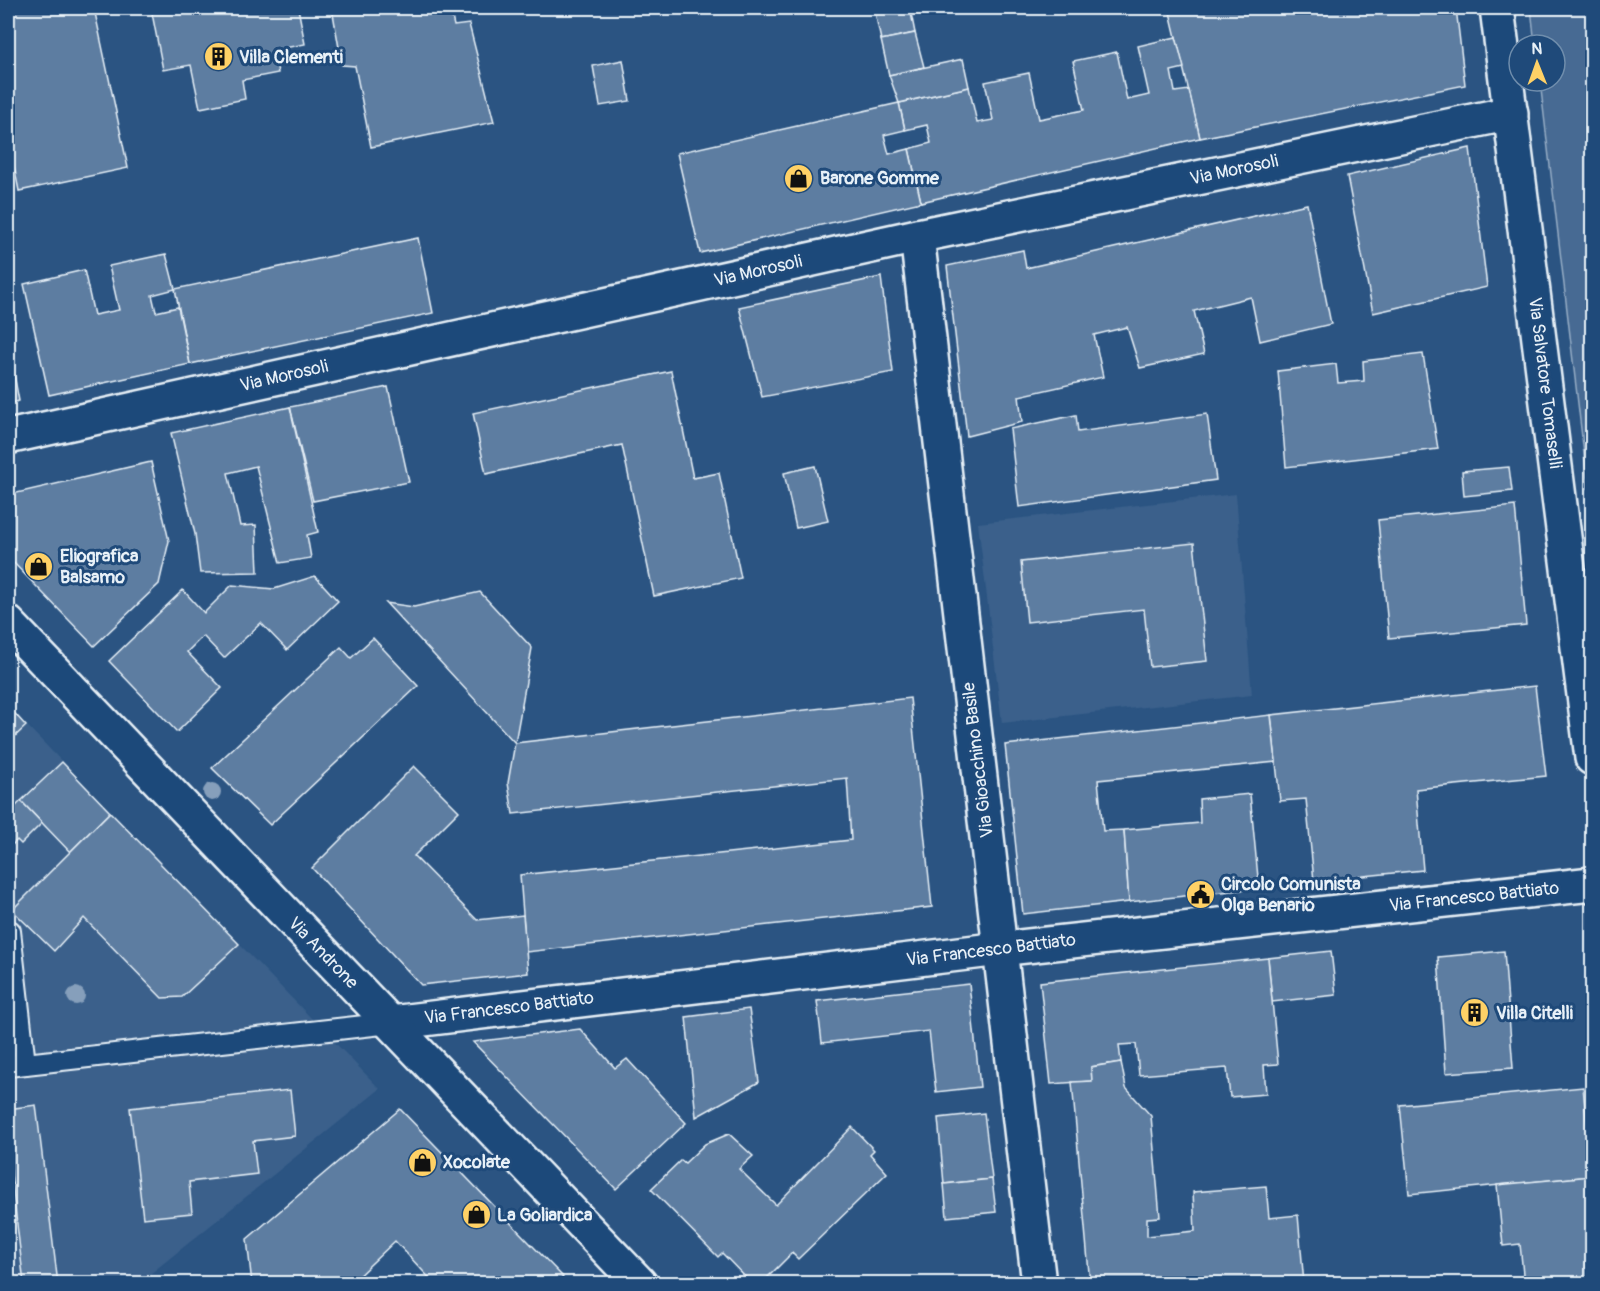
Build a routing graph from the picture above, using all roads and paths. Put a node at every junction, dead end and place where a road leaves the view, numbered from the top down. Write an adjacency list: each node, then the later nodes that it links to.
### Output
1 (1497, 8): 2 (street, Via Salvatore Tomaselli)
2 (1510, 113): 3 (street, Via Morosoli); 6 (street, Via Salvatore Tomaselli)
3 (917, 236): 4 (street, Via Morosoli); 9 (street, Via Gioacchino Basile)
4 (8, 437)
5 (8, 623): 10 (street, Via Androne)
6 (1593, 758)
7 (1593, 884): 9 (street, Via Francesco Battiato)
8 (10, 930): 11 (lane)
9 (1000, 949): 10 (street, Via Francesco Battiato); 13 (street, Via Gioacchino Basile)
10 (391, 1023): 11 (lane); 12 (street, Via Androne)
11 (16, 1065)
12 (640, 1284)
13 (1039, 1284)

